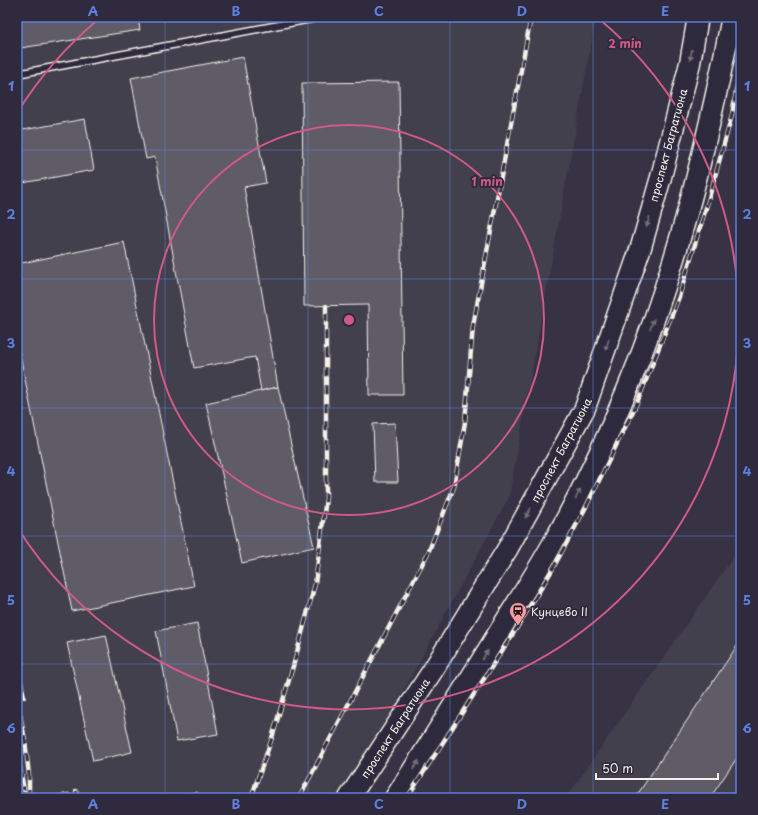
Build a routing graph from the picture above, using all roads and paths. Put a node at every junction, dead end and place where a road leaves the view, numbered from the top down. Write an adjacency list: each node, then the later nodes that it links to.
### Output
1 (322, 17): 4 (lane)
2 (698, 17): 5 (main road, проспект Багратиона, one-way to 5)
3 (732, 17): 6 (main road, one-way to 3)
4 (17, 74)
5 (349, 798)
6 (395, 798)

